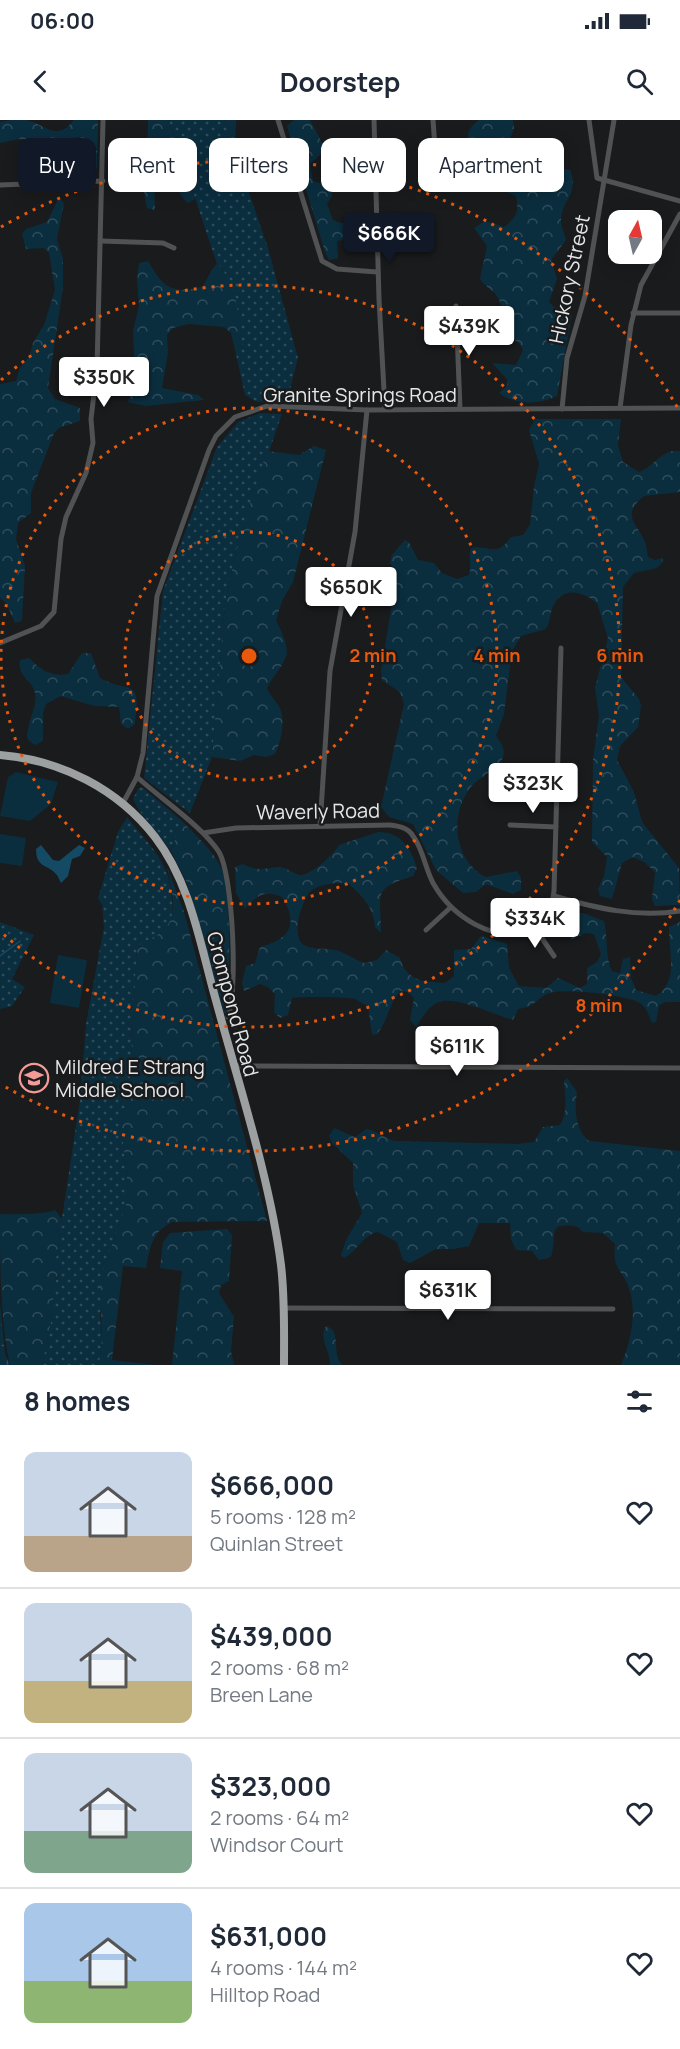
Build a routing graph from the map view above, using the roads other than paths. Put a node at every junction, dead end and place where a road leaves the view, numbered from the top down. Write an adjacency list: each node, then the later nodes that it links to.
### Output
1 (103, 120): 8 (street)
2 (278, 120): 15 (street)
3 (374, 120): 15 (street)
4 (433, 120): 7 (street)
5 (589, 120): 9 (street)
6 (614, 120): 9 (street, Hickory Street)
7 (434, 138)
8 (103, 182): 10 (street); 13 (street)
9 (604, 182): 11 (street); 22 (street, Hickory Street)
10 (0, 185)
11 (680, 201)
12 (680, 214): 17 (street)
13 (100, 241): 14 (street); 25 (street)
14 (174, 248)
15 (378, 272): 24 (street)
16 (456, 306): 21 (street)
17 (633, 313): 18 (street); 19 (street)
18 (680, 313)
19 (620, 408): 20 (street, Granite Springs Road); 22 (street, Granite Springs Road)
20 (680, 408)
21 (460, 409): 22 (street, Granite Springs Road); 24 (street, Granite Springs Road)
22 (562, 409)
23 (367, 410): 24 (street, Granite Springs Road); 28 (street, Granite Springs Road); 31 (street)
24 (385, 410)
25 (0, 643)
26 (561, 648): 32 (street)
27 (0, 754): 29 (highway, Crompond Road)
28 (137, 777): 29 (street, Granite Springs Road); 33 (street)
29 (123, 803): 41 (highway, Crompond Road)
30 (510, 825): 32 (street)
31 (320, 826): 33 (street, Waverly Road); 35 (street, Waverly Road)
32 (556, 827): 34 (street)
33 (203, 834): 40 (street)
34 (554, 896): 36 (street); 37 (street)
35 (451, 907): 37 (street, Waverly Road); 38 (street)
36 (680, 911)
37 (535, 928): 39 (street)
38 (426, 930)
39 (554, 956)
40 (228, 1017)
41 (234, 1066): 42 (street); 43 (highway, Crompond Road)
42 (680, 1068)
43 (284, 1308): 44 (street); 45 (highway, Crompond Road)
44 (613, 1309)
45 (284, 1365)

